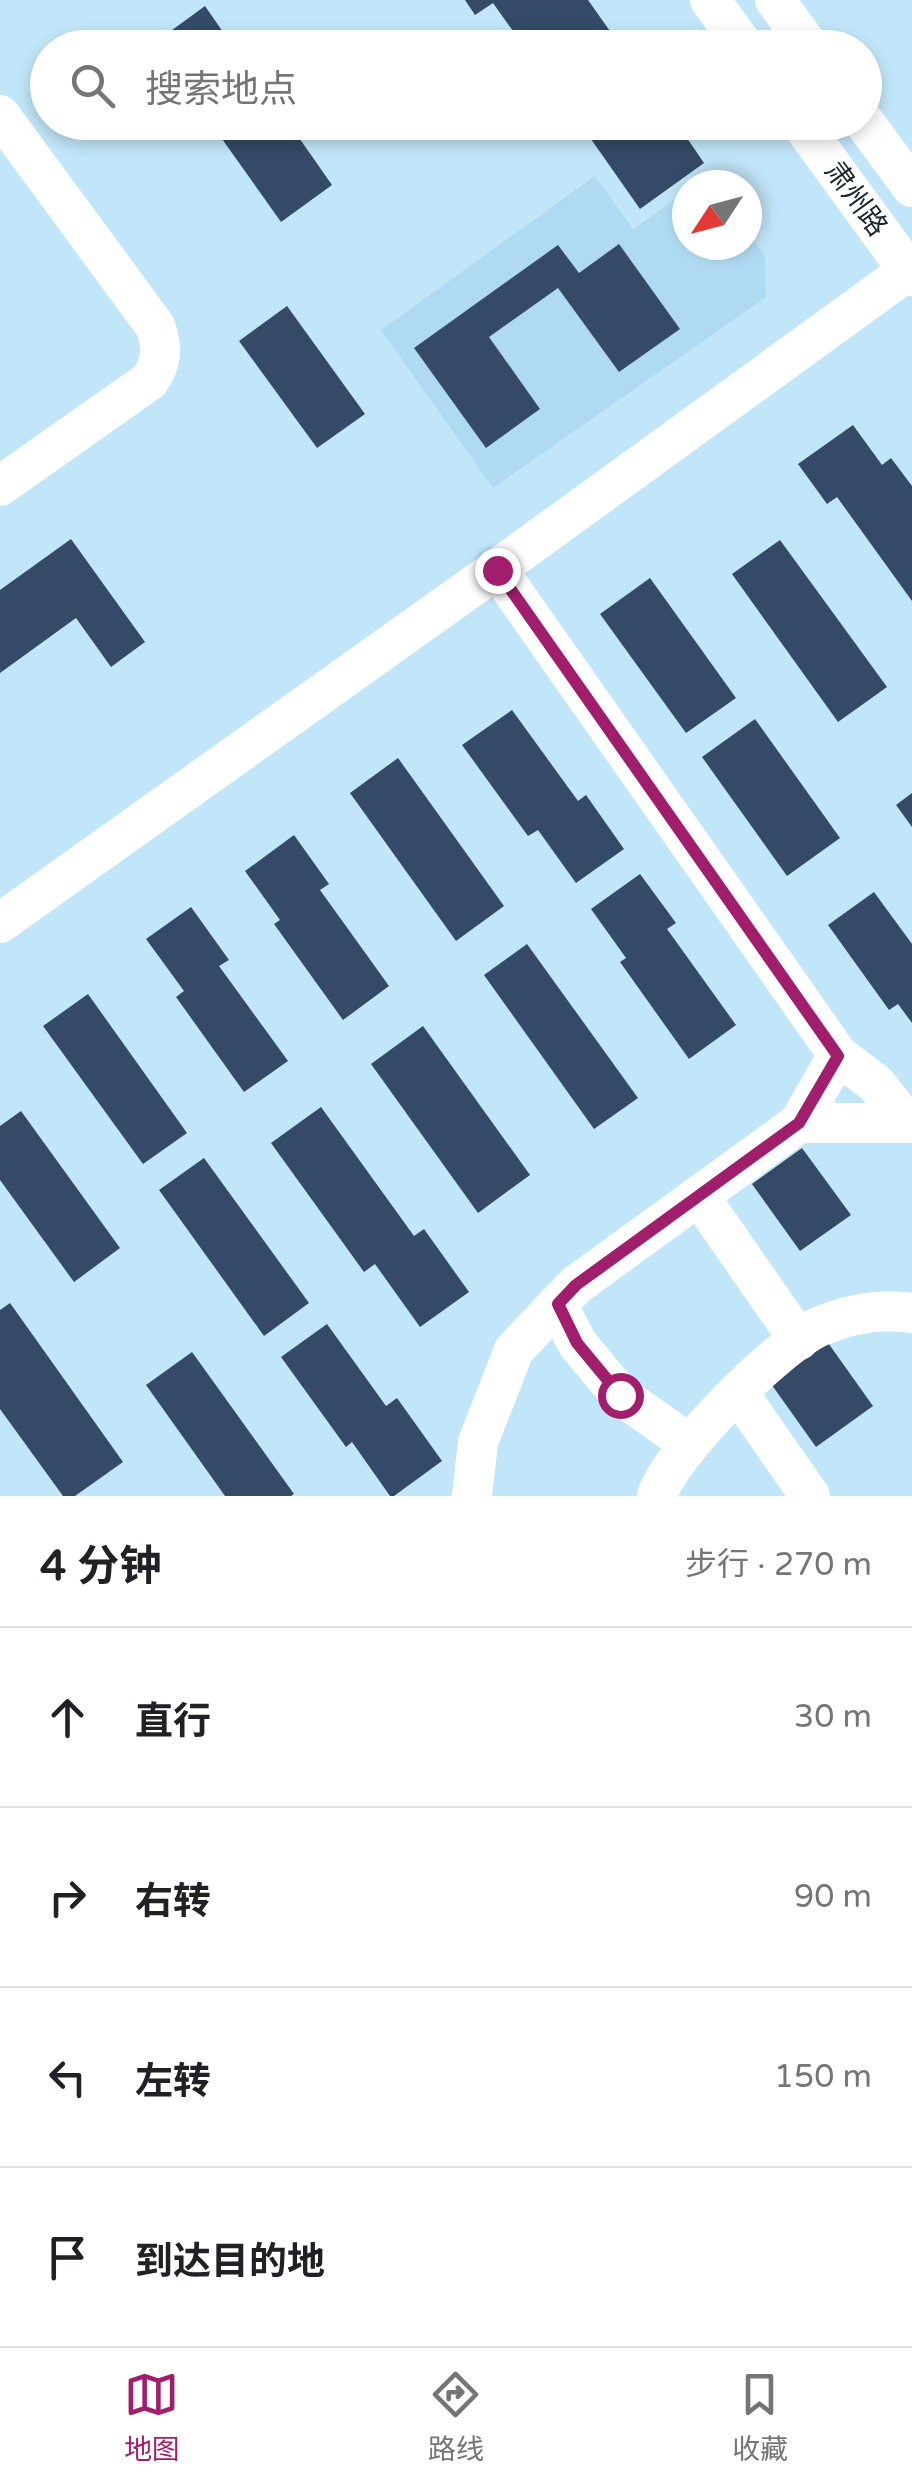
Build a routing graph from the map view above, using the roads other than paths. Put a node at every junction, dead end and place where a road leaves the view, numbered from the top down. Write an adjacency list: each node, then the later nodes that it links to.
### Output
1 (710, 0): 3 (street)
2 (775, 0): 4 (street)
3 (732, 30)
4 (797, 30)
5 (0, 115): 10 (street)
6 (813, 140): 9 (street, 肃州路)
7 (877, 140): 8 (street, 肃州路)
8 (912, 187)
9 (911, 272): 11 (street)
10 (0, 486)
11 (497, 570): 12 (street); 13 (street)
12 (0, 923)
13 (838, 1056): 14 (street); 15 (street)
14 (799, 1123): 15 (street); 16 (street)
15 (909, 1123)
16 (699, 1196): 17 (street); 19 (street)
17 (558, 1304): 21 (street); 22 (street)
18 (912, 1314): 19 (street)
19 (799, 1340): 20 (street)
20 (740, 1394): 21 (street); 24 (street)
21 (688, 1443): 23 (street)
22 (472, 1496)
23 (656, 1496)
24 (810, 1496)

